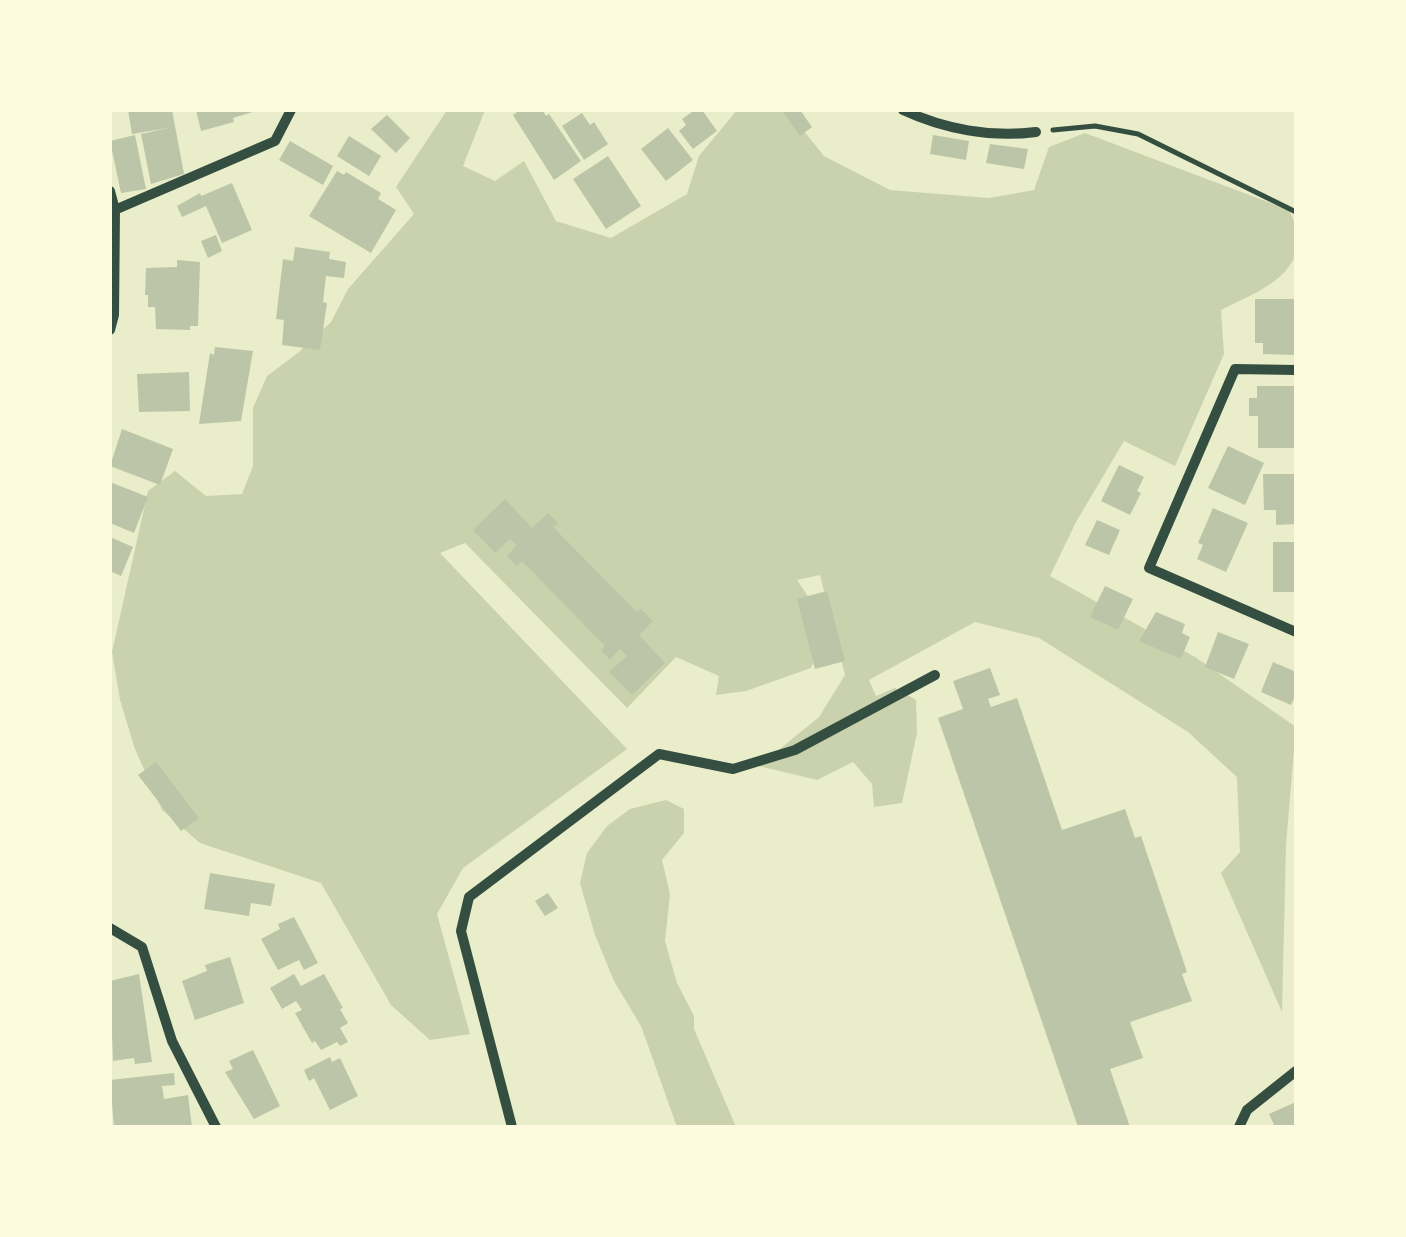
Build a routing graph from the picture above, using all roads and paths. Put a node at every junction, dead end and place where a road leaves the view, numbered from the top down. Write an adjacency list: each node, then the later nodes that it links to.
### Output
1 (292, 110): 5 (street)
2 (903, 110): 3 (street)
3 (1036, 132): 6 (path)
4 (110, 191): 5 (street)
5 (112, 211): 7 (street)
6 (1296, 212)
7 (110, 330)
8 (1296, 370): 9 (street)
9 (1296, 632)
10 (935, 674): 14 (street)
11 (110, 928): 13 (street)
12 (1296, 1072): 15 (street)
13 (216, 1127)
14 (512, 1127)
15 (1239, 1127)

